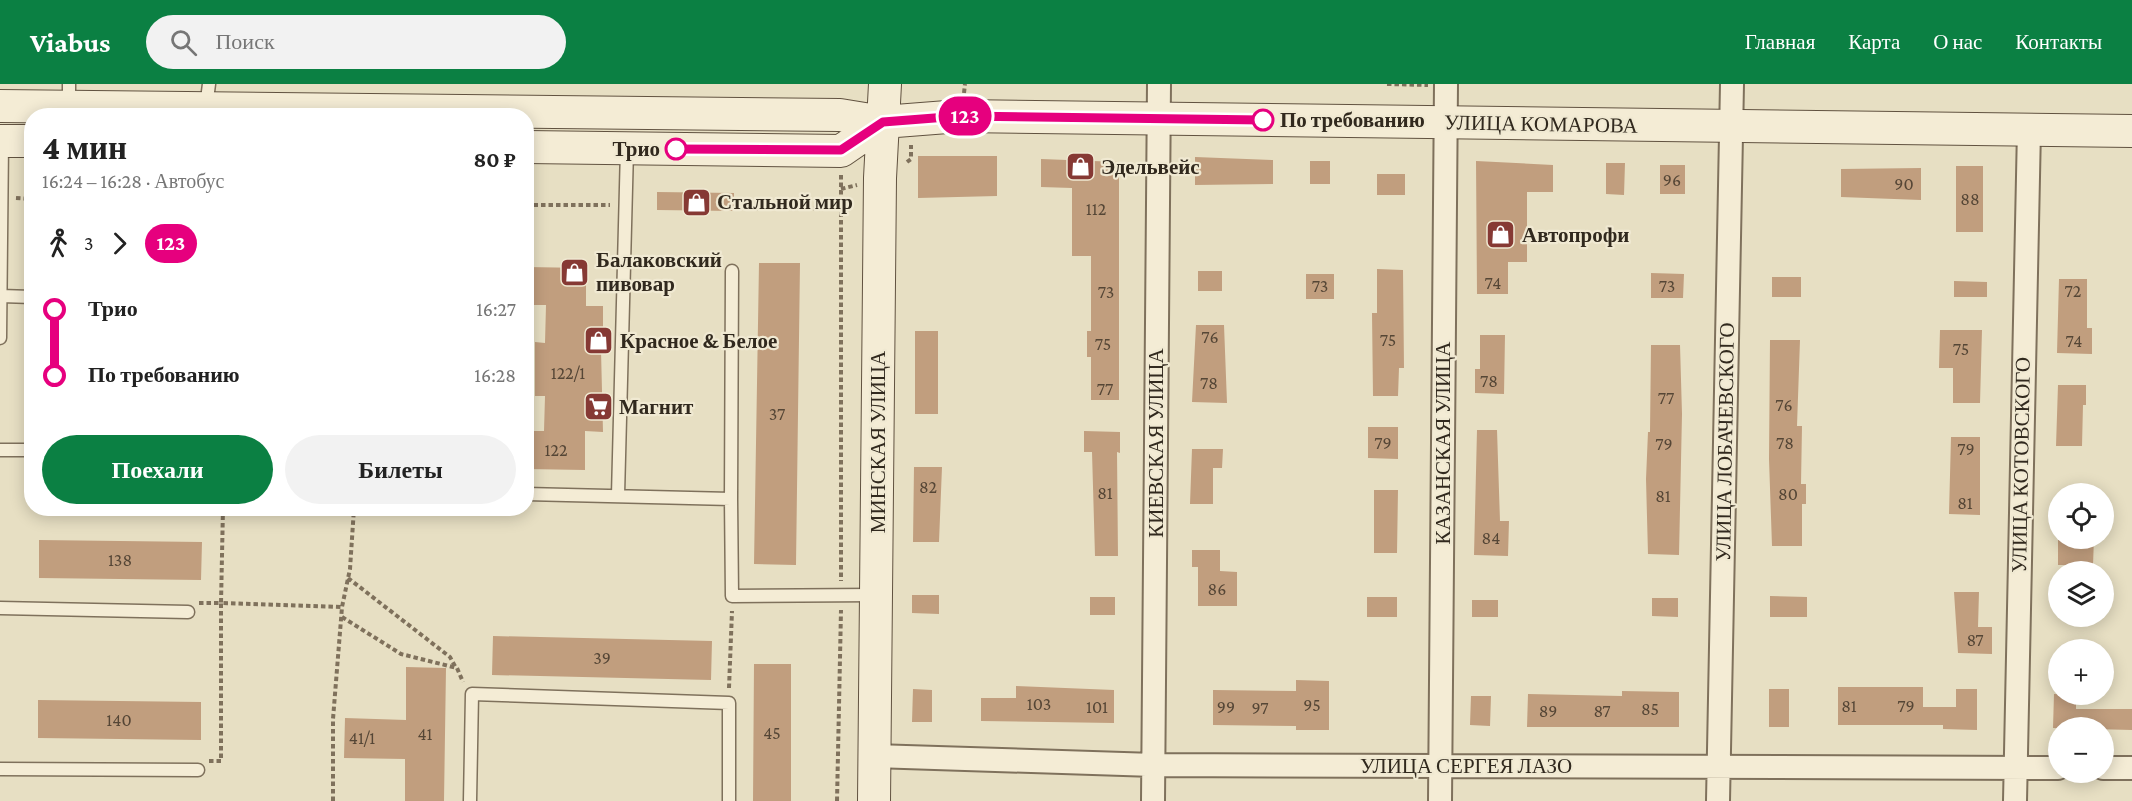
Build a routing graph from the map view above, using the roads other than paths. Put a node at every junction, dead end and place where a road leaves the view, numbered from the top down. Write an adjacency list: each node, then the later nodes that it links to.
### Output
1 (885, 84): 9 (main road, МИНСКАЯ УЛИЦА)
2 (1159, 84): 8 (street, КИЕВСКАЯ УЛИЦА)
3 (1732, 84): 11 (street, УЛИЦА ЛОБАЧЕВСКОГО)
4 (1446, 85): 10 (street, КАЗАНСКАЯ УЛИЦА)
5 (69, 95): 6 (main road); 7 (main road)
6 (207, 96): 9 (main road)
7 (0, 106)
8 (1158, 118): 9 (main road, УЛИЦА КОМАРОВА); 10 (main road, УЛИЦА КОМАРОВА); 30 (street, КИЕВСКАЯ УЛИЦА)
9 (883, 122): 16 (main road, УЛИЦА КОМАРОВА); 26 (main road, МИНСКАЯ УЛИЦА)
10 (1446, 122): 11 (main road, УЛИЦА КОМАРОВА); 32 (street, КАЗАНСКАЯ УЛИЦА)
11 (1731, 126): 12 (main road, УЛИЦА КОМАРОВА); 31 (street, УЛИЦА ЛОБАЧЕВСКОГО)
12 (2029, 129): 13 (main road, УЛИЦА КОМАРОВА); 33 (street, УЛИЦА КОТОВСКОГО)
13 (2132, 131)
14 (11, 141): 18 (lane)
15 (534, 147): 16 (main road)
16 (627, 148): 24 (lane)
17 (732, 271): 25 (lane)
18 (1, 296): 19 (lane); 20 (lane)
19 (24, 297)
20 (0, 339)
21 (0, 450): 22 (lane)
22 (24, 450)
23 (534, 494): 24 (lane)
24 (618, 495): 25 (lane)
25 (731, 499): 26 (lane)
26 (877, 595): 29 (main road, МИНСКАЯ УЛИЦА)
27 (0, 608): 28 (lane)
28 (188, 612)
29 (874, 756): 30 (street, УЛИЦА СЕРГЕЯ ЛАЗО); 41 (main road, МИНСКАЯ УЛИЦА)
30 (1154, 765): 32 (street, УЛИЦА СЕРГЕЯ ЛАЗО); 42 (street, КИЕВСКАЯ УЛИЦА)
31 (1718, 765): 32 (street, УЛИЦА СЕРГЕЯ ЛАЗО); 33 (street, УЛИЦА СЕРГЕЯ ЛАЗО); 44 (street, УЛИЦА ЛОБАЧЕВСКОГО)
32 (1441, 766): 43 (street, КАЗАНСКАЯ УЛИЦА)
33 (2015, 768): 34 (street, УЛИЦА СЕРГЕЯ ЛАЗО); 45 (street, УЛИЦА КОТОВСКОГО)
34 (2048, 768)
35 (2114, 768): 36 (street)
36 (2132, 768)
37 (0, 769): 38 (lane)
38 (198, 770)
39 (470, 801): 40 (lane)
40 (729, 801)
41 (874, 801)
42 (1154, 801)
43 (1440, 801)
44 (1719, 801)
45 (2014, 801)

